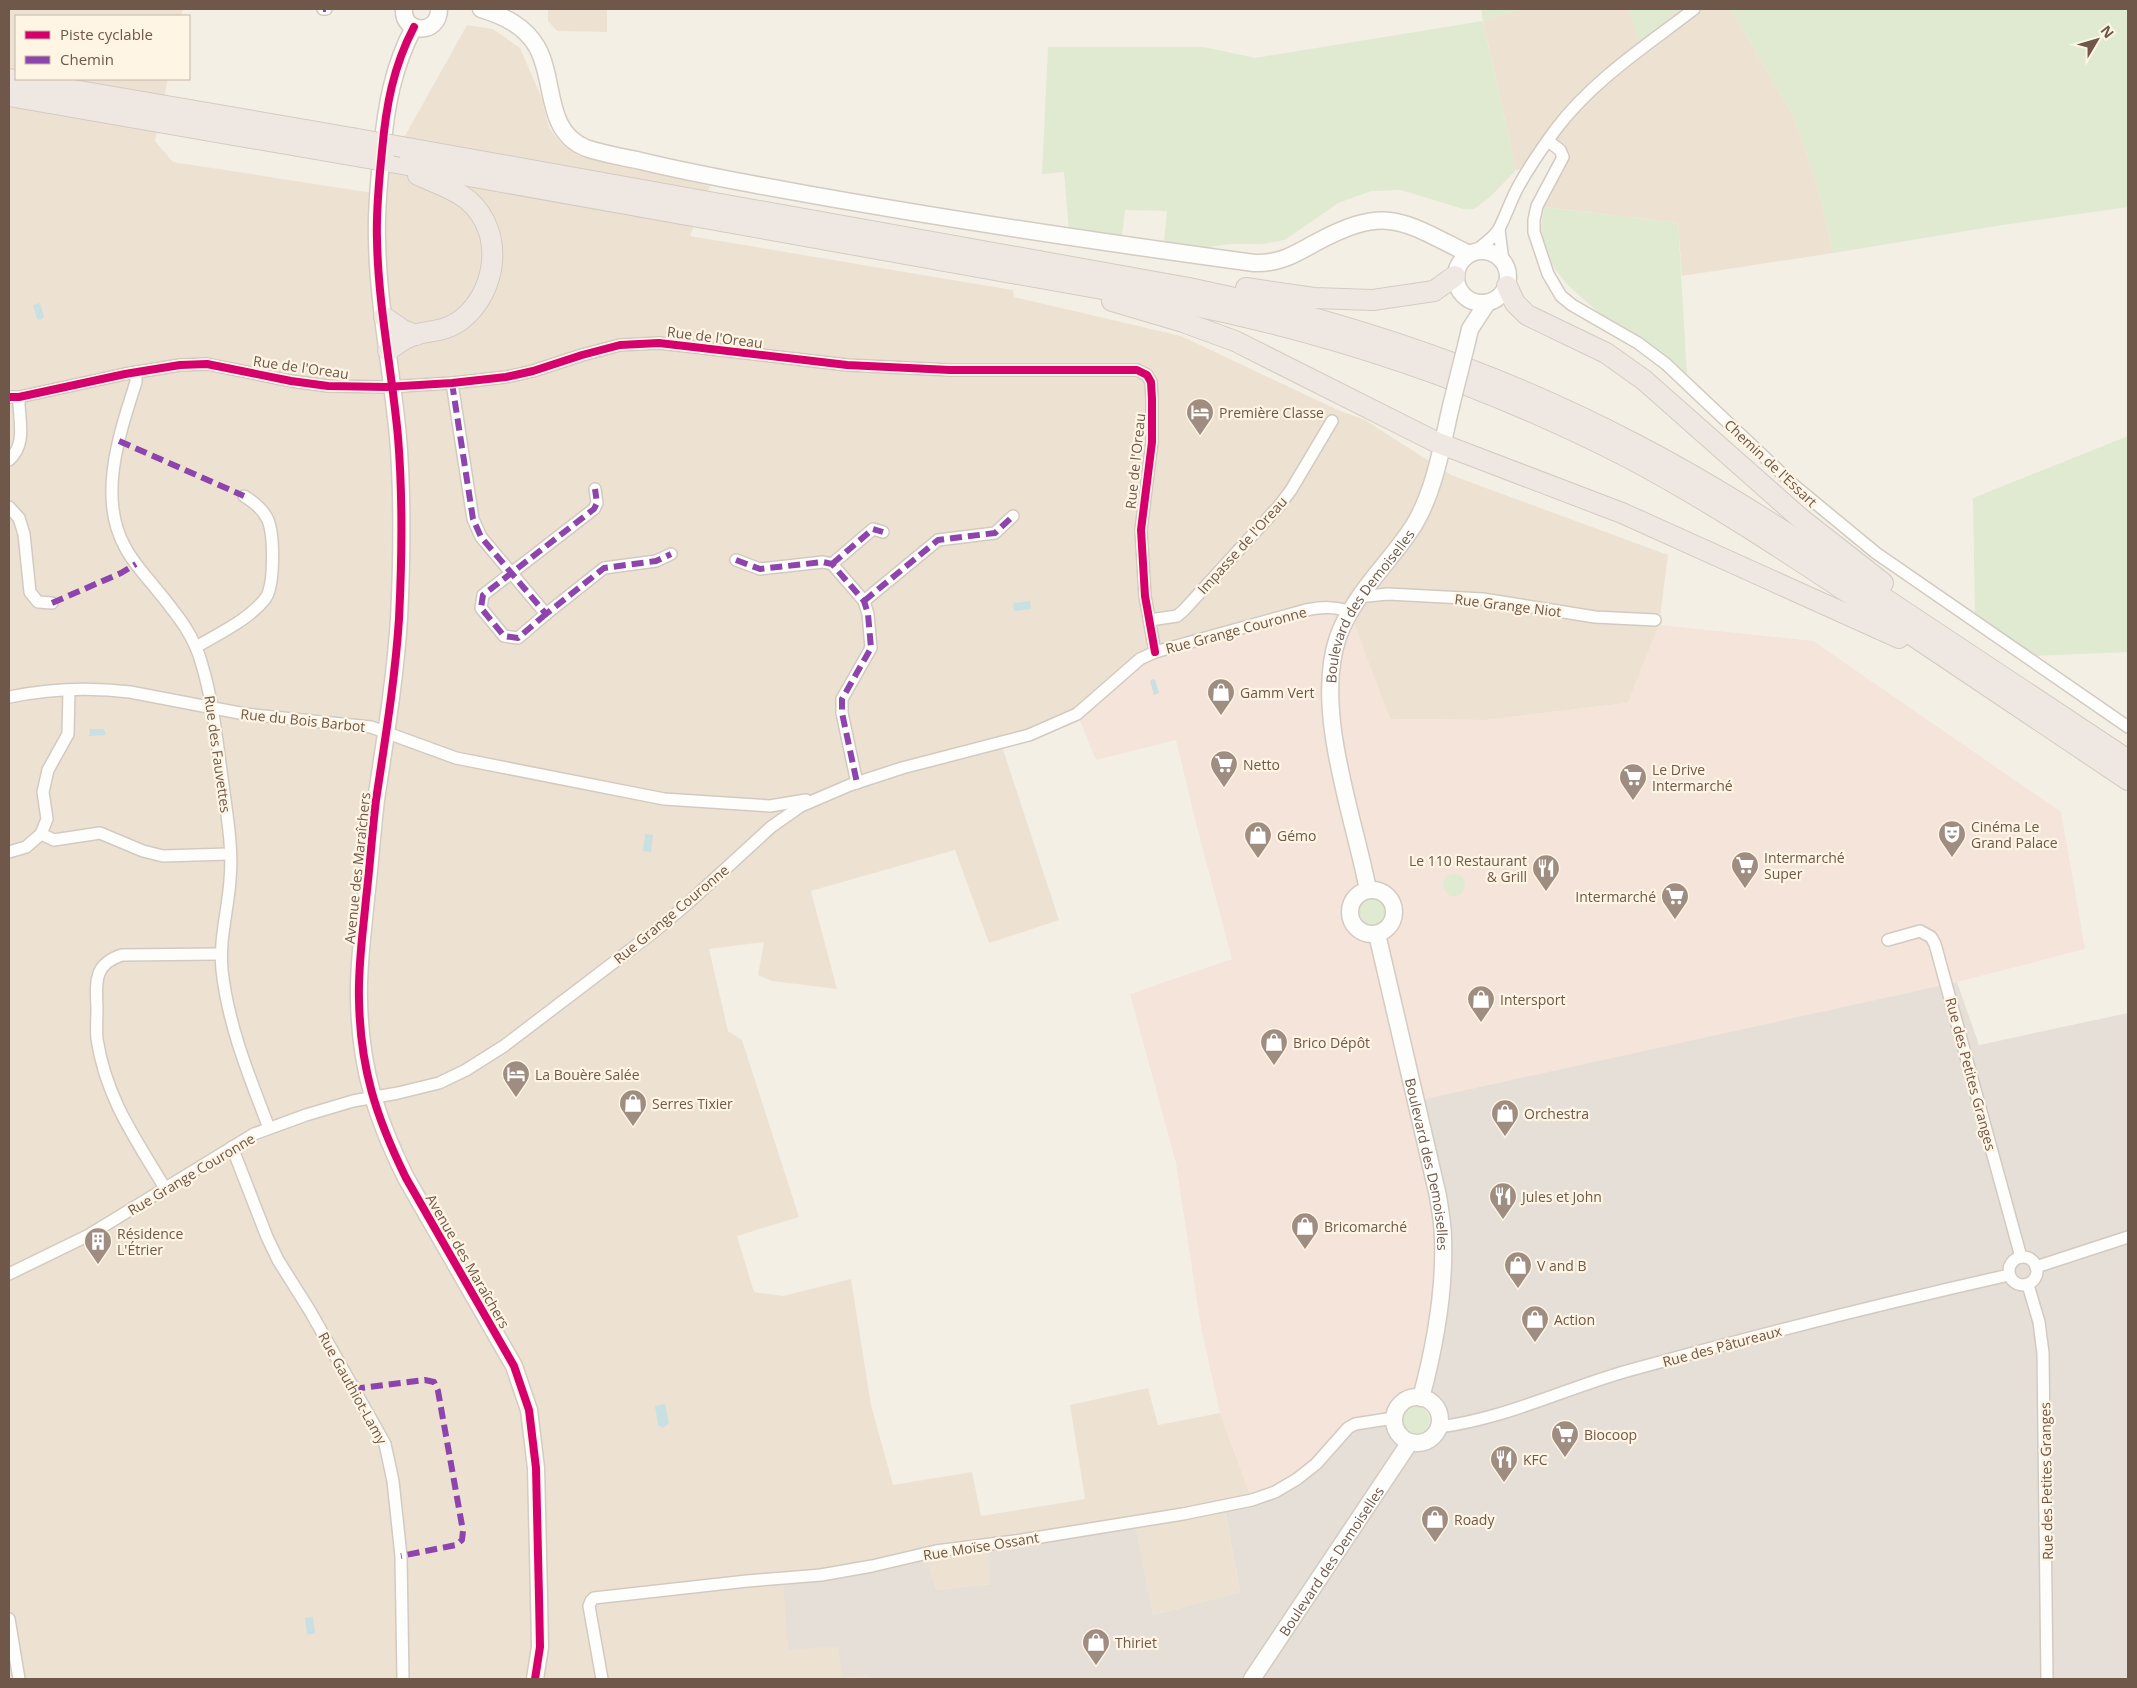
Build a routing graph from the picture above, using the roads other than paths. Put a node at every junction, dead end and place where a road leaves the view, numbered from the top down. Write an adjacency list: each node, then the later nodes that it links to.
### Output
1 (404, 9): 5 (street)
2 (440, 9): 5 (street)
3 (482, 9): 13 (street)
4 (1694, 9): 8 (street)
5 (414, 27): 18 (street, Avenue des Maraîchers)
6 (9, 79): 9 (highway)
7 (9, 96): 9 (highway)
8 (1548, 141): 11 (street); 51 (street, Chemin de l'Essart)
9 (351, 146): 10 (highway, bridge)
10 (397, 160): 14 (highway); 15 (highway); 19 (highway)
11 (1498, 230): 12 (street); 13 (street)
12 (1502, 261): 13 (street); 16 (street)
13 (1464, 268): 14 (highway); 17 (street); 20 (street, Boulevard des Demoiselles)
14 (1142, 279): 47 (highway)
15 (1061, 282): 27 (highway); 47 (highway)
16 (1507, 286): 17 (street); 47 (highway)
17 (1487, 303): 20 (street, Boulevard des Demoiselles)
18 (384, 317): 19 (highway); 21 (street, Avenue des Maraîchers)
19 (416, 334): 21 (highway)
20 (1468, 336): 27 (street, Boulevard des Demoiselles, bridge)
21 (388, 351): 24 (street, Avenue des Maraîchers)
22 (136, 372): 24 (street, Rue de l'Oreau); 25 (street, Rue de l'Oreau); 45 (street, Rue des Fauvettes)
23 (452, 383): 24 (street, Rue de l'Oreau); 37 (street); 43 (street, Rue de l'Oreau)
24 (392, 387): 52 (street, Avenue des Maraîchers)
25 (14, 397): 28 (street)
26 (1332, 421): 43 (street, Impasse de l'Oreau)
27 (1442, 445): 38 (street, Boulevard des Demoiselles); 47 (highway)
28 (9, 460)
29 (595, 489): 37 (street)
30 (244, 496): 45 (street)
31 (9, 507): 40 (street)
32 (1013, 516): 39 (street)
33 (883, 532): 36 (street)
34 (670, 554): 42 (street)
35 (736, 560): 36 (street)
36 (832, 564): 39 (street)
37 (511, 573): 42 (street); 42 (street)
38 (1362, 593): 41 (street, Boulevard des Demoiselles); 44 (street, Rue Grange Niot)
39 (864, 601): 55 (street)
40 (52, 603)
41 (1350, 612): 46 (street, Rue Grange Couronne); 62 (street, Boulevard des Demoiselles)
42 (546, 614)
43 (1150, 620): 46 (street, Rue de l'Oreau)
44 (1655, 620)
45 (196, 647): 50 (street, Rue des Fauvettes)
46 (1155, 652): 55 (street, Rue Grange Couronne)
47 (1955, 655): 53 (highway); 54 (highway)
48 (69, 690): 49 (street, Rue du Bois Barbot); 50 (street, Rue du Bois Barbot); 59 (street)
49 (9, 697)
50 (213, 708): 52 (street, Rue du Bois Barbot); 61 (street, Rue des Fauvettes)
51 (2128, 727)
52 (387, 732): 57 (street, Rue du Bois Barbot); 66 (street, Avenue des Maraîchers)
53 (2128, 760)
54 (2128, 780)
55 (857, 782): 56 (street, Rue Grange Couronne)
56 (818, 798): 57 (street, Rue du Bois Barbot); 58 (street, Rue Grange Couronne)
57 (770, 806): 58 (street)
58 (782, 818): 66 (street, Rue Grange Couronne)
59 (41, 834): 60 (street); 61 (street)
60 (9, 852)
61 (229, 854): 65 (street, Rue des Fauvettes)
62 (1368, 890): 63 (street); 63 (street)
63 (1377, 934): 76 (street, Boulevard des Demoiselles)
64 (1888, 940): 71 (street, Rue des Petites Granges)
65 (220, 954): 67 (street, Rue des Fauvettes); 69 (street)
66 (372, 1097): 67 (street, Rue Grange Couronne); 81 (street, Avenue des Maraîchers)
67 (269, 1128): 68 (street, Rue Grange Couronne)
68 (232, 1146): 69 (street, Rue Grange Couronne); 84 (street, Rue Gauthiot-Lamy)
69 (165, 1188): 73 (street, Rue Grange Couronne)
70 (2128, 1237): 72 (street)
71 (2021, 1257): 72 (street); 74 (street)
72 (2036, 1267): 75 (street)
73 (9, 1274)
74 (2009, 1275): 75 (street); 78 (street, Rue des Pâtureaux)
75 (2028, 1285): 89 (street, Rue des Petites Granges)
76 (1421, 1398): 77 (street); 78 (street)
77 (1394, 1418): 79 (street); 87 (street, Rue Moïse Ossant)
78 (1439, 1427): 79 (street)
79 (1410, 1442): 88 (street, Boulevard des Demoiselles)
80 (9, 1619): 82 (street)
81 (540, 1647): 85 (street, Avenue des Maraîchers); 86 (street, Avenue des Maraîchers)
82 (12, 1657): 83 (street)
83 (19, 1679)
84 (403, 1679)
85 (535, 1679)
86 (546, 1679)
87 (602, 1679)
88 (1252, 1679)
89 (2047, 1679)

